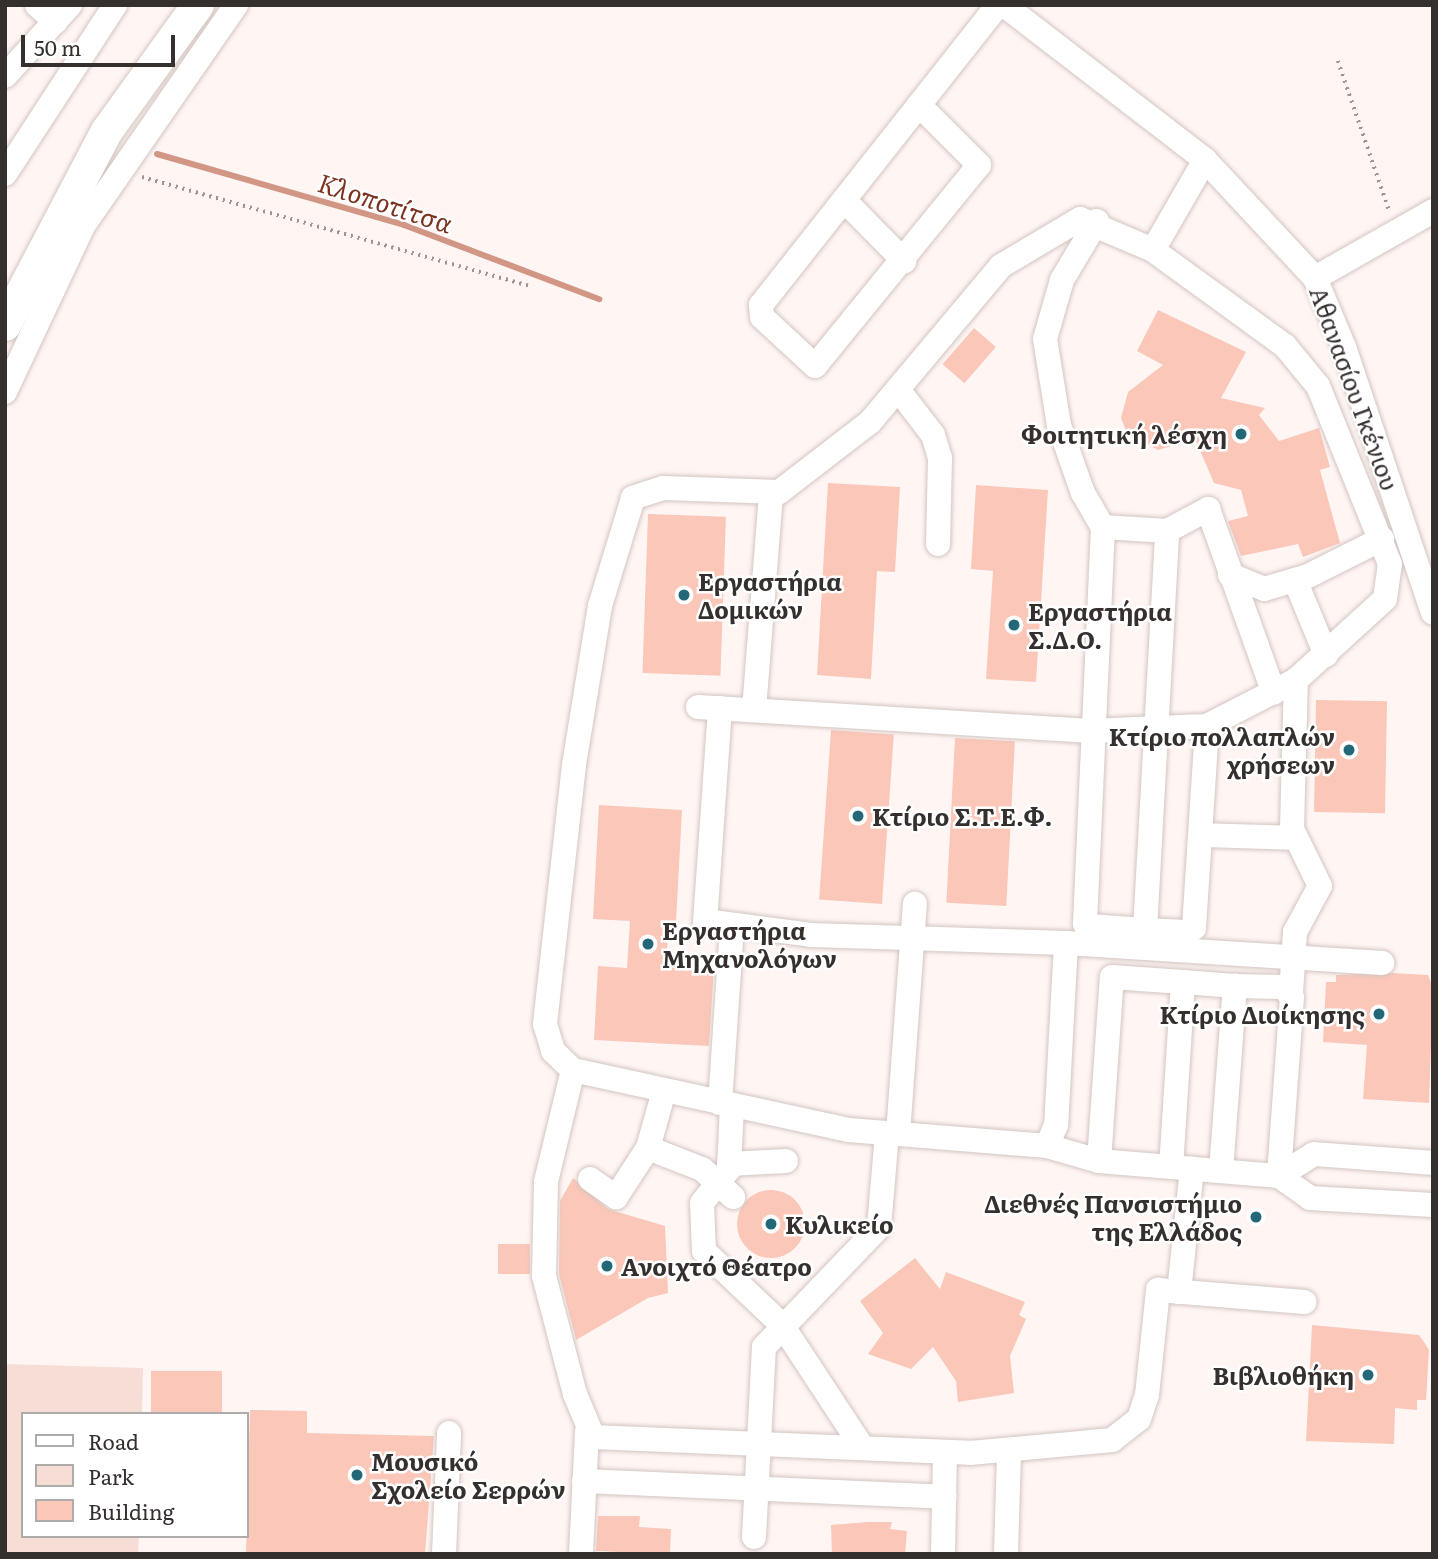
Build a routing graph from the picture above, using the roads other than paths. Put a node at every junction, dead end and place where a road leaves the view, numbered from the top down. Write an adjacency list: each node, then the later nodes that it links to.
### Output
1 (37, 5): 7 (street)
2 (115, 5): 11 (street)
3 (198, 5): 18 (main road)
4 (236, 5): 19 (street)
5 (998, 5): 9 (street)
6 (1004, 5): 10 (street, Αθανασίου Γκένιου)
7 (63, 14): 8 (street)
8 (5, 76)
9 (919, 105): 12 (street); 16 (street)
10 (1205, 160): 15 (street); 17 (street, Αθανασίου Γκένιου)
11 (5, 174)
12 (844, 200): 16 (street); 16 (street)
13 (1433, 211): 17 (street)
14 (1097, 222): 15 (street); 20 (street); 22 (street)
15 (1153, 250): 24 (street)
16 (904, 261)
17 (1315, 278): 26 (street, Αθανασίου Γκένιου)
18 (5, 325)
19 (5, 392)
20 (900, 392): 21 (street); 25 (street)
21 (771, 495): 33 (street); 51 (street)
22 (1103, 527): 23 (street); 36 (street)
23 (1167, 530): 27 (street); 35 (street)
24 (1382, 539): 28 (street); 30 (street)
25 (938, 544)
26 (1424, 556): 29 (street, Αθανασίου Γκένιου)
27 (1230, 575): 28 (street); 32 (street)
28 (1295, 580): 30 (street)
29 (1433, 613)
30 (1326, 654): 31 (street)
31 (1296, 680): 32 (street); 38 (street)
32 (1274, 693): 34 (street)
33 (754, 710): 36 (street); 40 (street)
34 (1207, 726): 35 (street); 37 (street)
35 (1156, 730): 36 (street); 41 (street)
36 (1091, 731): 43 (street)
37 (1201, 835): 38 (street); 41 (street)
38 (1295, 838): 45 (street)
39 (915, 904): 42 (street)
40 (732, 928): 42 (street); 53 (street)
41 (1145, 930): 43 (street)
42 (912, 936): 44 (street); 54 (street)
43 (1117, 937): 44 (street); 45 (street); 47 (street)
44 (1066, 943): 55 (street)
45 (1291, 957): 46 (street); 50 (street)
46 (1382, 963)
47 (1112, 977): 48 (street); 58 (street)
48 (1183, 982): 49 (street); 60 (street)
49 (1235, 986): 50 (street); 61 (street)
50 (1292, 993): 62 (street)
51 (573, 1069): 52 (street); 69 (street)
52 (664, 1091): 53 (street); 56 (street)
53 (726, 1104): 54 (street); 64 (street)
54 (892, 1134): 55 (street); 68 (street)
55 (1047, 1146): 58 (street)
56 (648, 1148): 63 (street); 64 (street)
57 (786, 1161): 64 (street)
58 (1099, 1161): 60 (street)
59 (1433, 1163): 62 (street)
60 (1182, 1168): 61 (street); 66 (street)
61 (1221, 1171): 62 (street)
62 (1279, 1176): 65 (street)
63 (590, 1179)
64 (727, 1182): 68 (street)
65 (1433, 1205)
66 (1179, 1292): 67 (street); 73 (street)
67 (1305, 1302)
68 (782, 1325): 71 (street); 72 (street)
69 (587, 1431): 71 (street); 75 (street)
70 (449, 1433): 79 (street)
71 (759, 1444): 72 (street); 76 (street)
72 (862, 1447): 74 (street)
73 (1009, 1451): 74 (street); 82 (street)
74 (945, 1452): 77 (street)
75 (584, 1481): 76 (street); 80 (street)
76 (757, 1489): 77 (street); 78 (street)
77 (944, 1497): 81 (street)
78 (754, 1537)
79 (444, 1554)
80 (581, 1554)
81 (943, 1554)
82 (1006, 1554)

